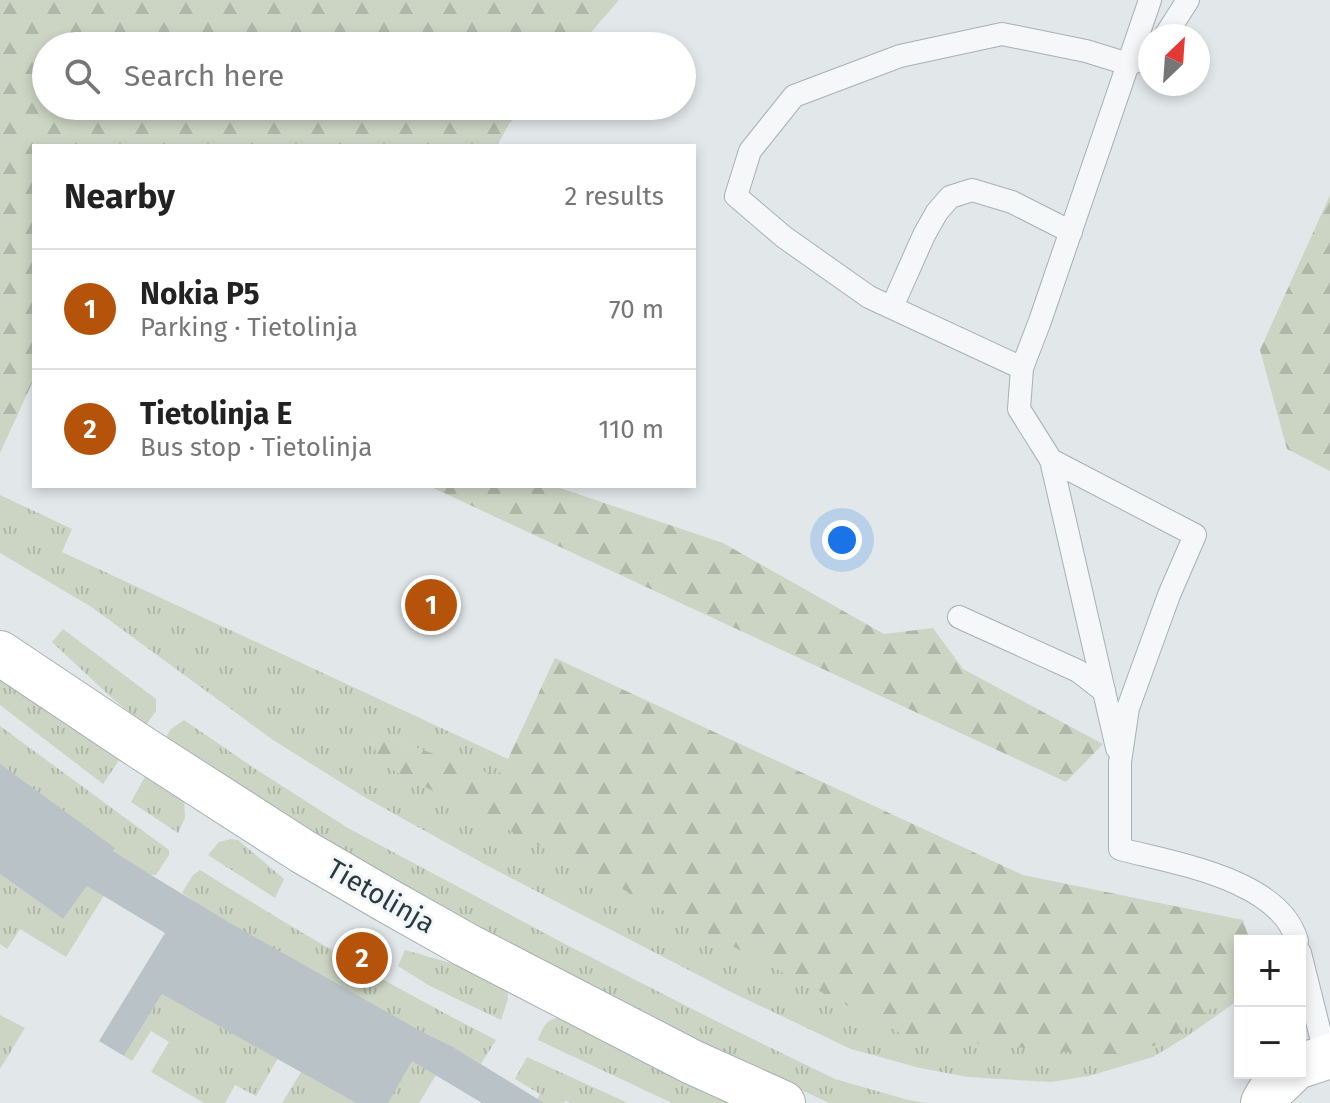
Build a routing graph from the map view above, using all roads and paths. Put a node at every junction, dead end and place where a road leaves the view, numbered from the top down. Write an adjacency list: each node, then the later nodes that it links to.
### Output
1 (1150, 0): 5 (lane)
2 (1188, 0): 3 (lane)
3 (1173, 24)
4 (1138, 61): 5 (lane)
5 (1128, 64): 6 (lane); 7 (lane)
6 (1071, 232): 7 (lane); 8 (lane)
7 (892, 307): 8 (lane)
8 (1022, 368): 9 (lane)
9 (1051, 460): 12 (lane); 13 (lane)
10 (959, 617): 12 (lane)
11 (0, 653): 15 (street, Tietolinja)
12 (1104, 691): 13 (lane)
13 (1120, 762): 14 (lane)
14 (1295, 935)
15 (783, 1103)

